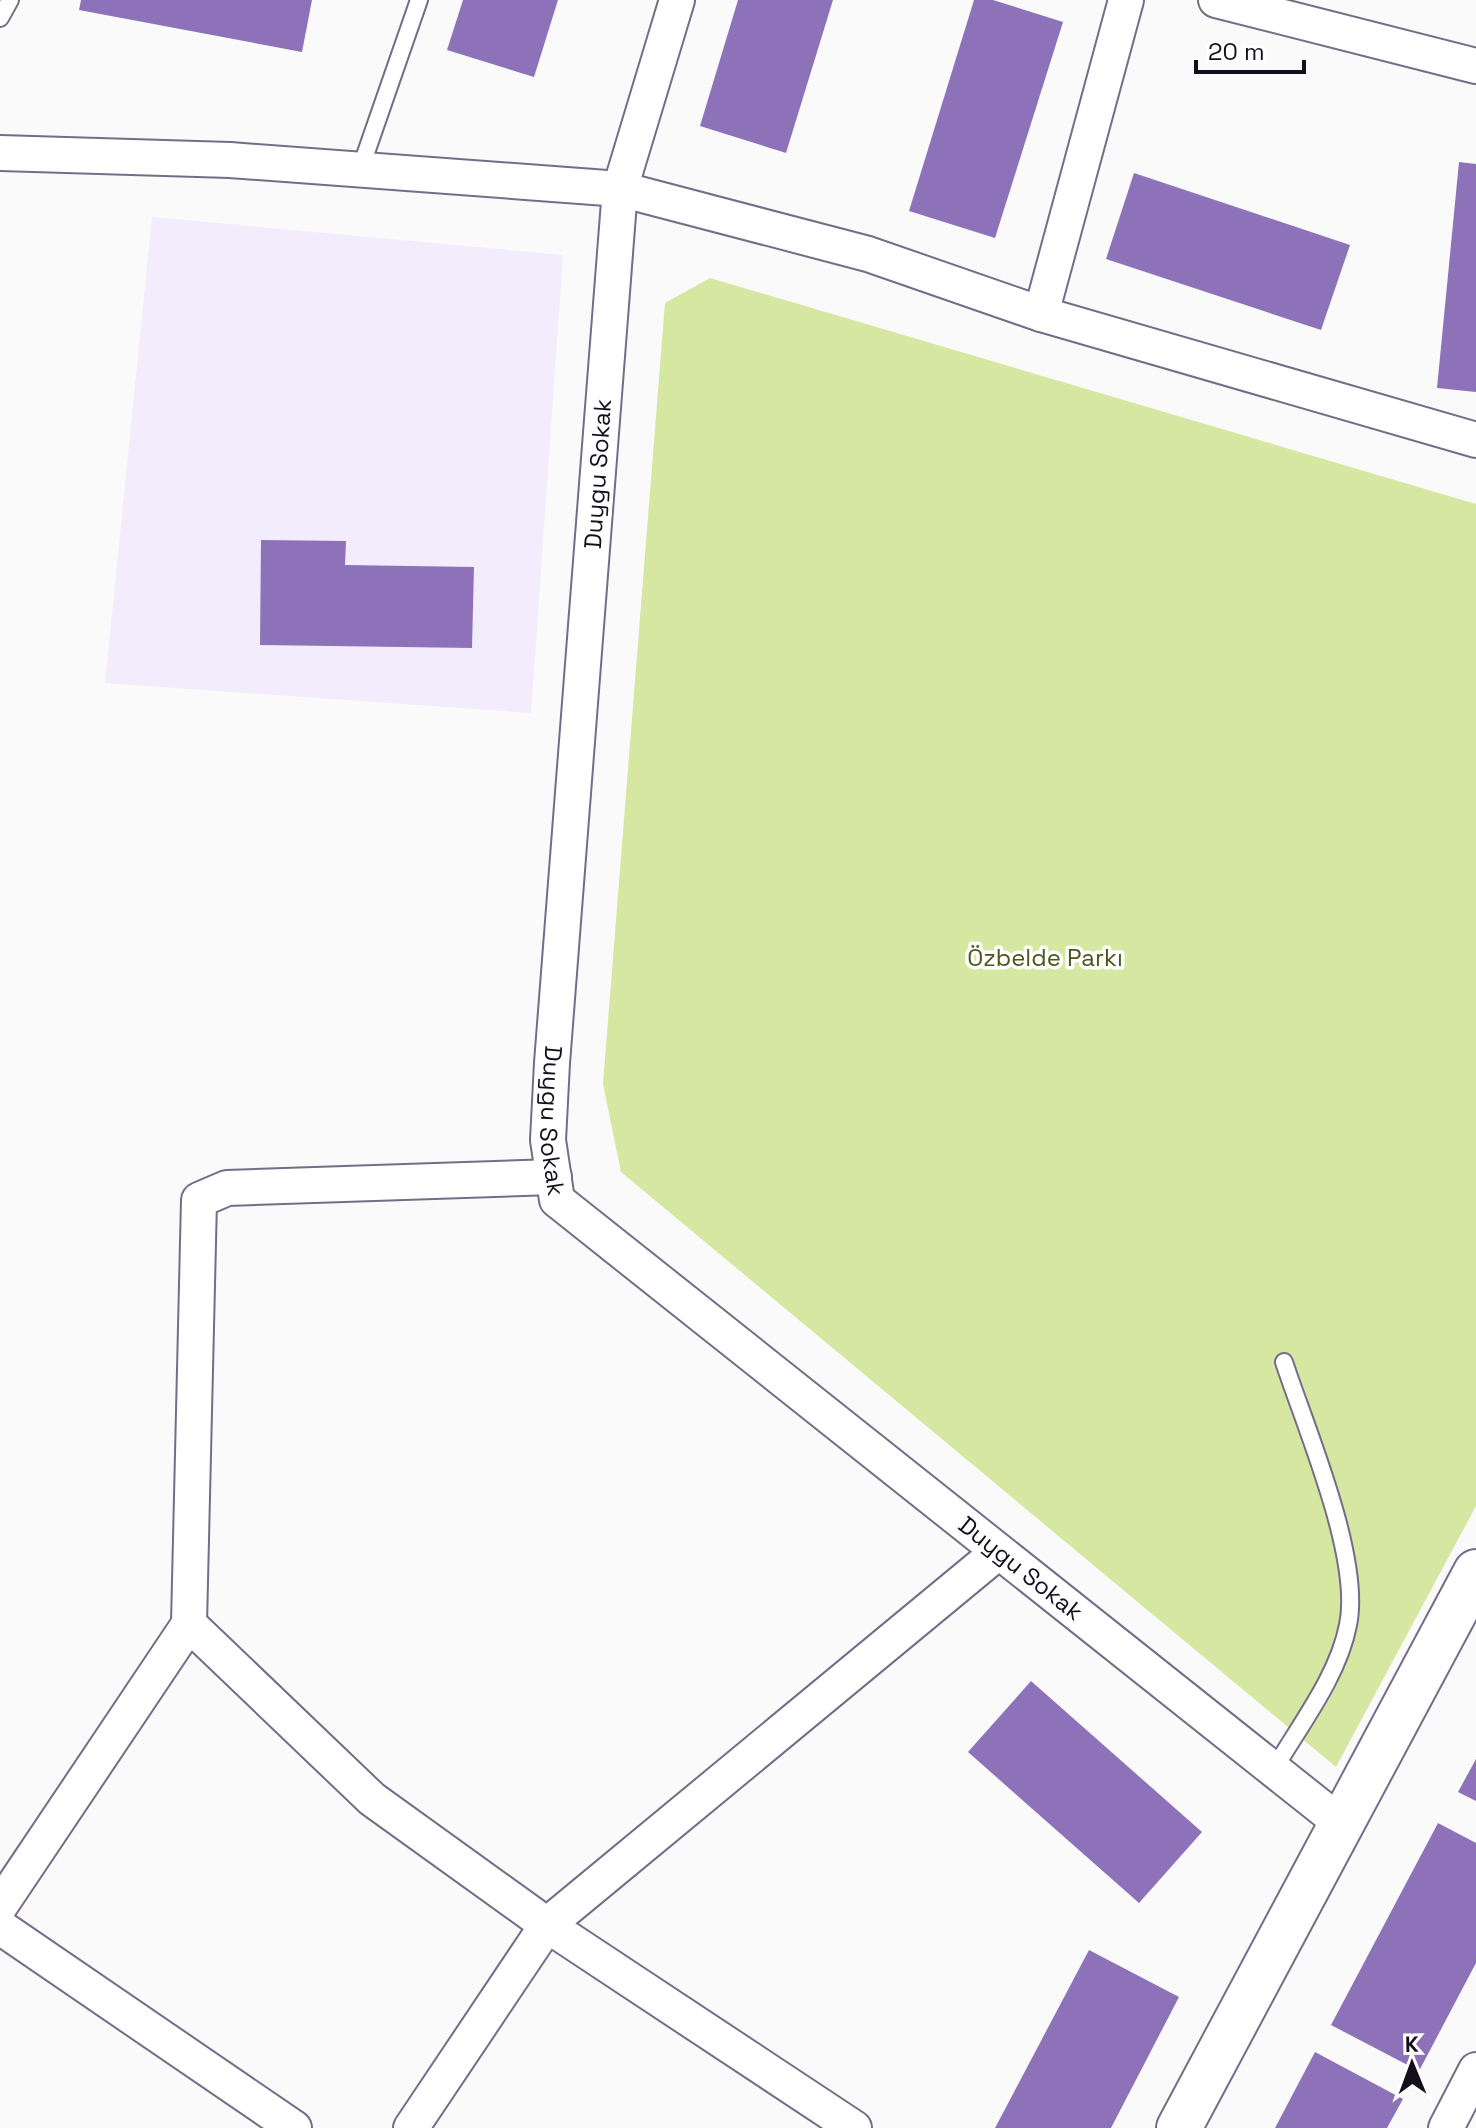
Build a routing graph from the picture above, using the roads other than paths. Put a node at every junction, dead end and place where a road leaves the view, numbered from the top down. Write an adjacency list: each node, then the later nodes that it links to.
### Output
1 (10, 0): 6 (lane)
2 (419, 0): 9 (lane)
3 (677, 0): 10 (street, Duygu Sokak)
4 (1126, 0): 11 (street)
5 (1216, 0): 7 (street)
6 (0, 18)
7 (1476, 66)
8 (0, 153): 9 (street)
9 (360, 170): 10 (street)
10 (620, 189): 11 (street); 13 (street, Duygu Sokak)
11 (1041, 314): 12 (street)
12 (1476, 440)
13 (554, 1177): 15 (street, Duygu Sokak); 17 (street)
14 (1284, 1362): 18 (lane)
15 (997, 1553): 18 (street, Duygu Sokak); 21 (street)
16 (1476, 1572): 19 (street)
17 (189, 1624): 20 (street); 21 (street)
18 (1273, 1771): 19 (street, Duygu Sokak)
19 (1342, 1824): 27 (street)
20 (0, 1906)
21 (547, 1925): 25 (street); 26 (street)
22 (0, 1927): 24 (street)
23 (1476, 2070): 28 (street)
24 (294, 2128)
25 (411, 2128)
26 (854, 2128)
27 (1179, 2128)
28 (1446, 2128)

